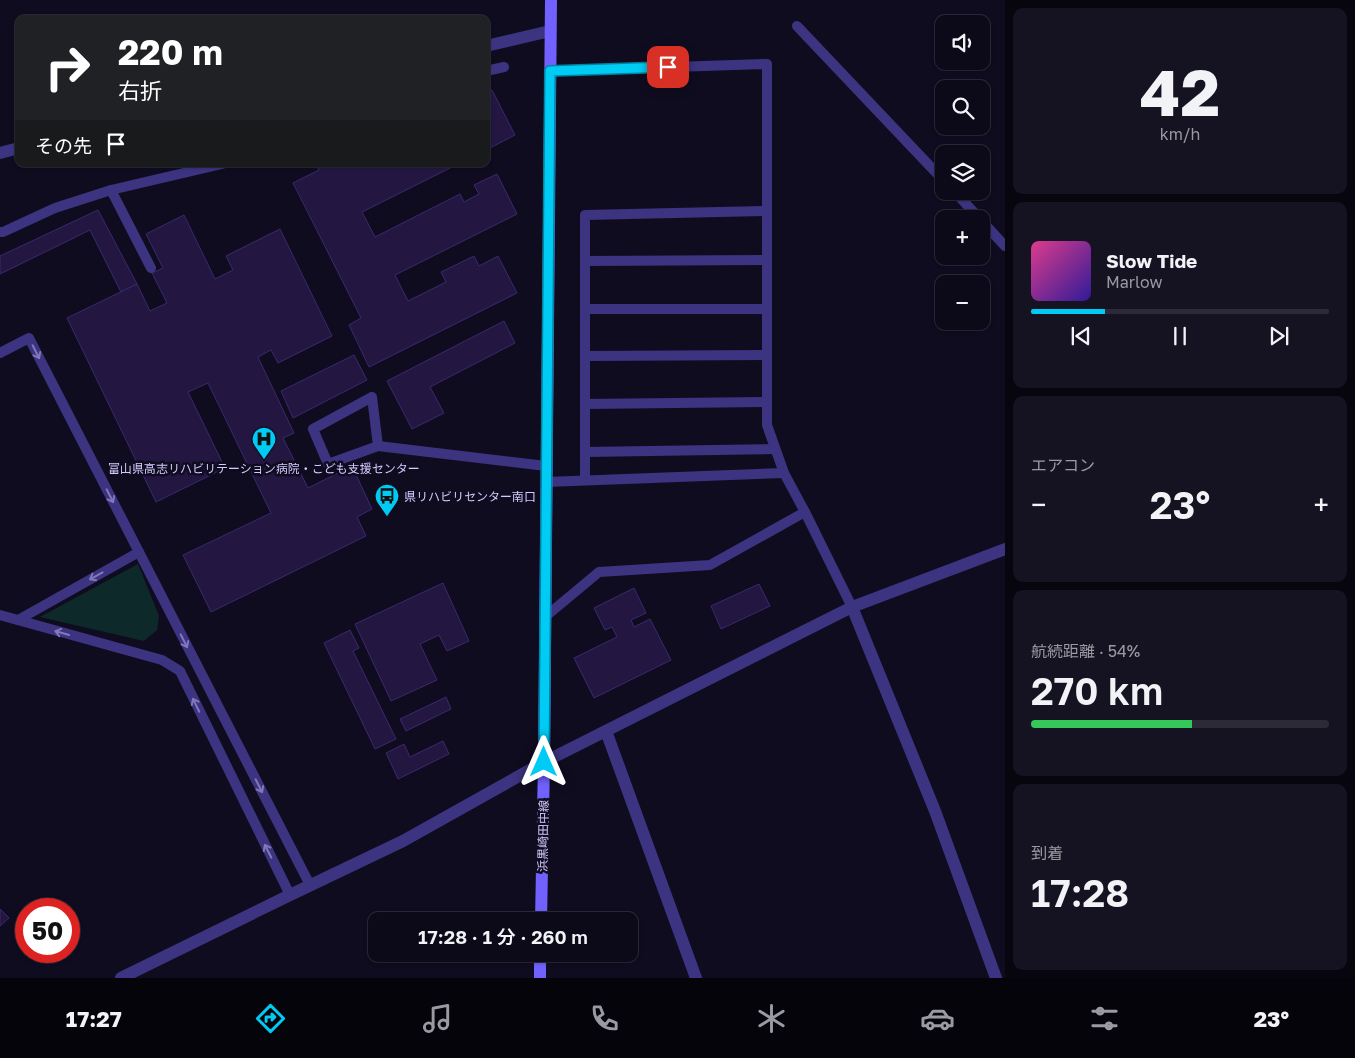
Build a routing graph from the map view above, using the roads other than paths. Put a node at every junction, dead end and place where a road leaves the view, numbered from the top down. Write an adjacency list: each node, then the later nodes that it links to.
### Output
1 (551, 0): 3 (main road, 浜黒崎田中線)
2 (797, 26): 11 (lane)
3 (550, 31): 4 (street); 7 (main road, 浜黒崎田中線)
4 (490, 45)
5 (504, 67): 6 (lane)
6 (490, 70)
7 (550, 71): 15 (lane); 32 (main road, 浜黒崎田中線)
8 (15, 149): 9 (street)
9 (0, 153)
10 (209, 167): 12 (lane)
11 (935, 172)
12 (111, 190): 17 (lane); 21 (lane)
13 (962, 200): 14 (lane)
14 (971, 210)
15 (767, 211): 19 (lane); 20 (lane)
16 (990, 230): 18 (lane)
17 (0, 232)
18 (1005, 246)
19 (766, 260): 20 (lane); 23 (lane)
20 (585, 261): 22 (lane)
21 (151, 268)
22 (585, 309): 23 (lane); 26 (lane)
23 (767, 309): 25 (lane)
24 (0, 353): 38 (lane, one-way to 38)
25 (766, 355): 26 (lane); 27 (lane)
26 (585, 356): 28 (lane)
27 (766, 402): 28 (lane); 30 (lane)
28 (585, 404): 31 (lane)
29 (378, 446): 29 (lane); 32 (lane)
30 (775, 449): 31 (lane); 33 (lane)
31 (585, 452): 34 (lane)
32 (546, 466): 35 (main road, 浜黒崎田中線)
33 (784, 473): 34 (lane); 36 (lane)
34 (585, 480): 35 (lane)
35 (546, 482): 41 (main road, 浜黒崎田中線)
36 (805, 512): 39 (lane); 41 (lane)
37 (1005, 549): 39 (street)
38 (139, 552): 42 (lane, one-way to 42); 45 (lane, one-way to 45)
39 (852, 607): 43 (street); 52 (street)
40 (0, 615): 42 (lane)
41 (545, 617): 44 (main road, 浜黒崎田中線)
42 (18, 620): 46 (lane, one-way to 42)
43 (606, 731): 44 (street); 51 (street)
44 (544, 762): 45 (street); 47 (main road, 浜黒崎田中線)
45 (310, 885): 46 (street)
46 (290, 895): 49 (street)
47 (541, 912)
48 (540, 962): 50 (main road)
49 (121, 978)
50 (540, 978)
51 (696, 978)
52 (996, 978)

